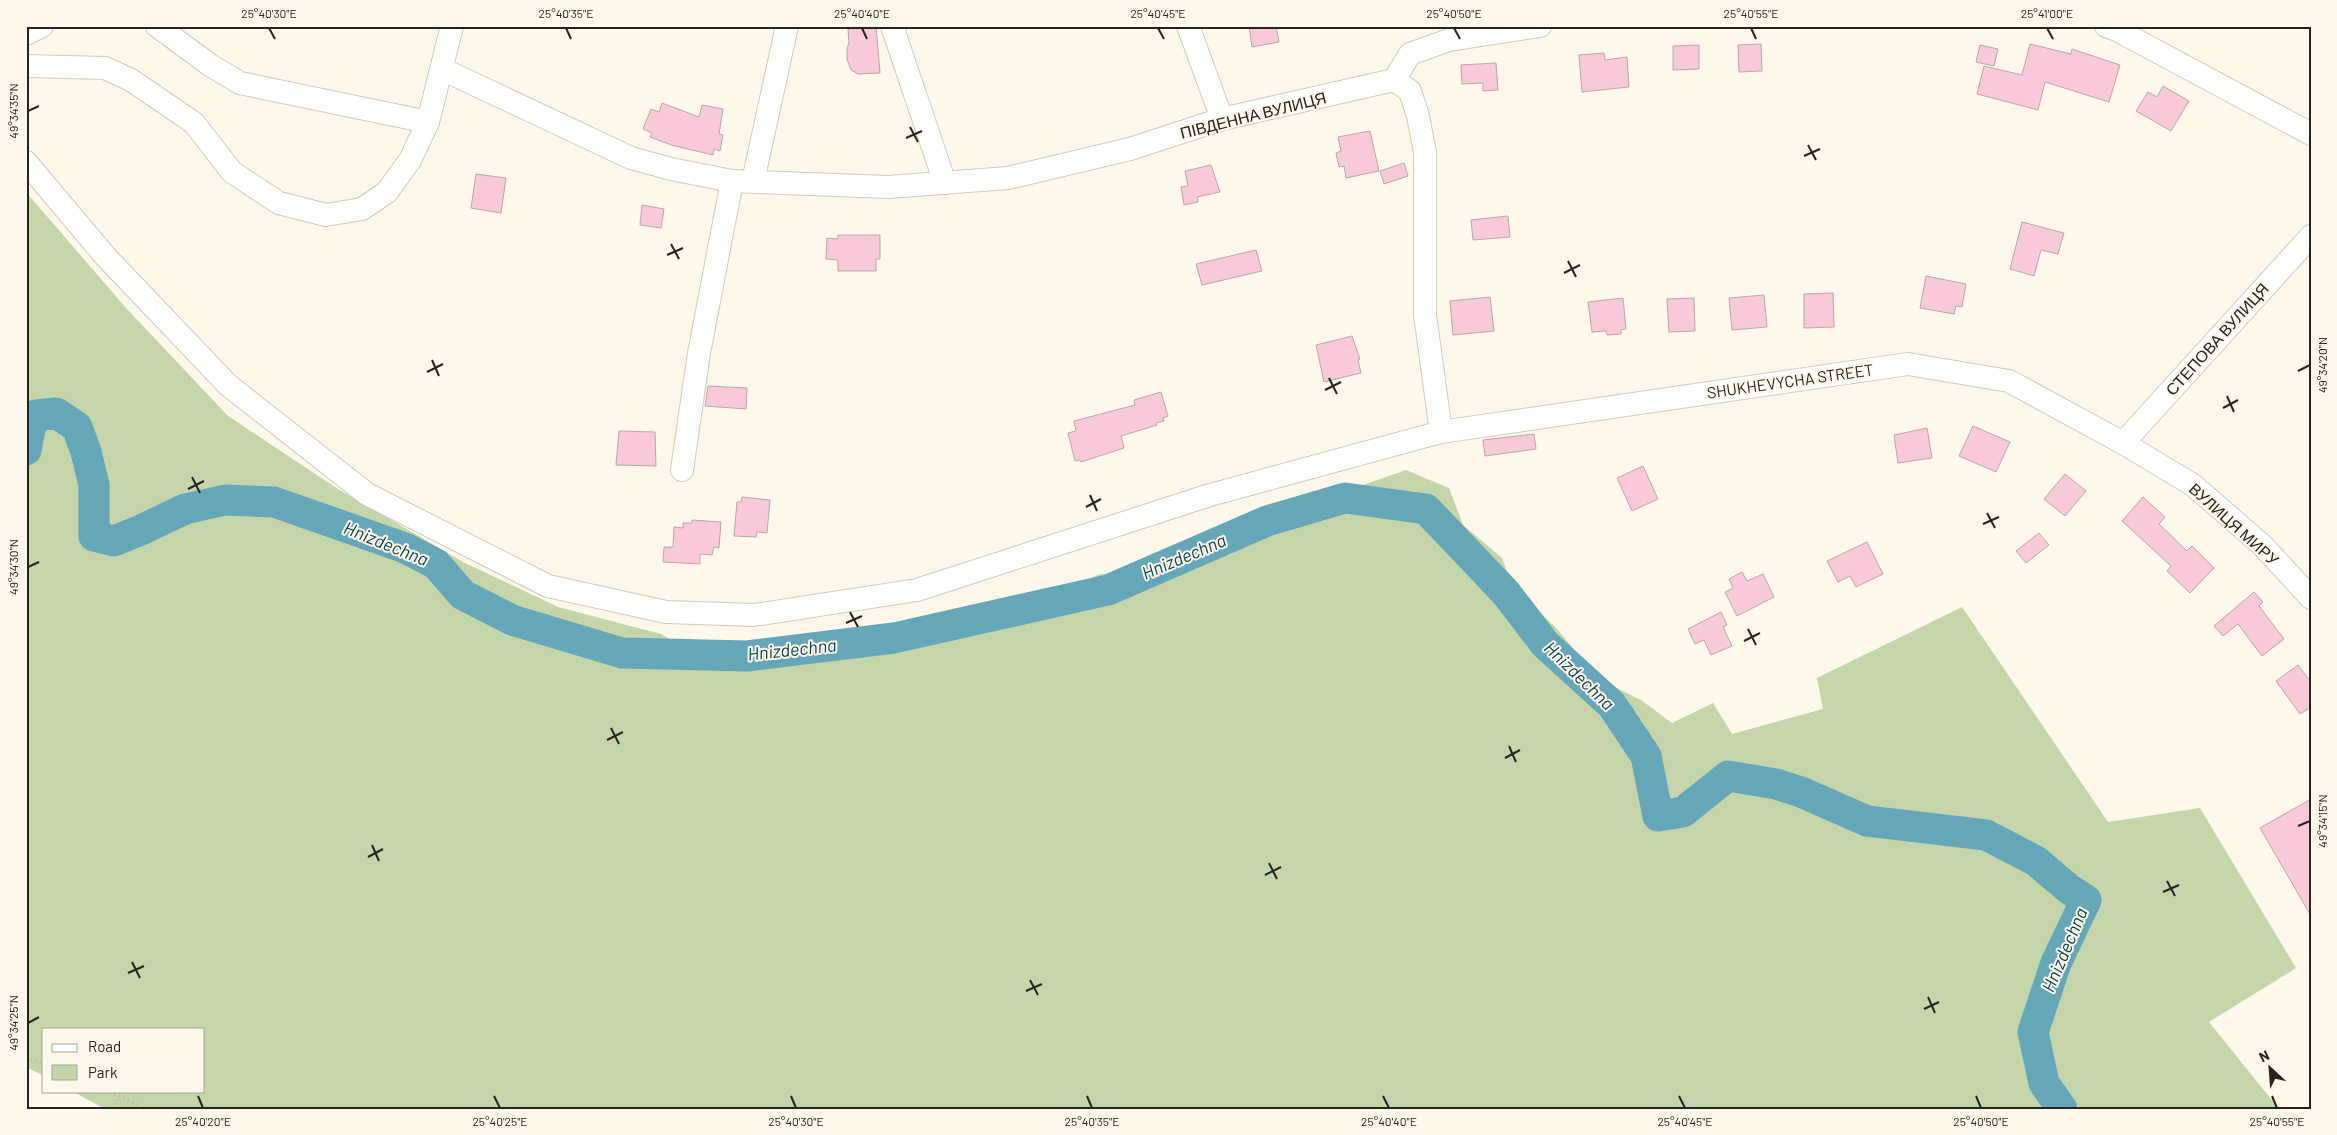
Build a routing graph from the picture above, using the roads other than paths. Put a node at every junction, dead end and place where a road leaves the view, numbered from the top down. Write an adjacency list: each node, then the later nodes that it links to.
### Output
1 (42, 26): 9 (street)
2 (157, 26): 14 (street)
3 (452, 26): 11 (street)
4 (787, 26): 17 (street)
5 (892, 26): 18 (street)
6 (1188, 26): 13 (street)
7 (1540, 26): 12 (street)
8 (2106, 26): 15 (street)
9 (26, 34)
10 (26, 66): 14 (street)
11 (442, 68): 14 (street); 17 (street, ПІВДЕННА ВУЛИЦЯ)
12 (1394, 80): 13 (street, ПІВДЕННА ВУЛИЦЯ); 20 (street)
13 (1222, 119): 18 (street, ПІВДЕННА ВУЛИЦЯ)
14 (428, 122)
15 (2311, 134)
16 (26, 162): 20 (street, SHUKHEVYCHA STREET)
17 (743, 181): 18 (street, ПІВДЕННА ВУЛИЦЯ); 22 (street)
18 (945, 183)
19 (2311, 236): 21 (street, СТЕПОВА ВУЛИЦЯ)
20 (1441, 432): 21 (street, SHUKHEVYCHA STREET)
21 (2123, 443): 23 (street, ВУЛИЦЯ МИРУ)
22 (682, 470)
23 (2311, 598)

